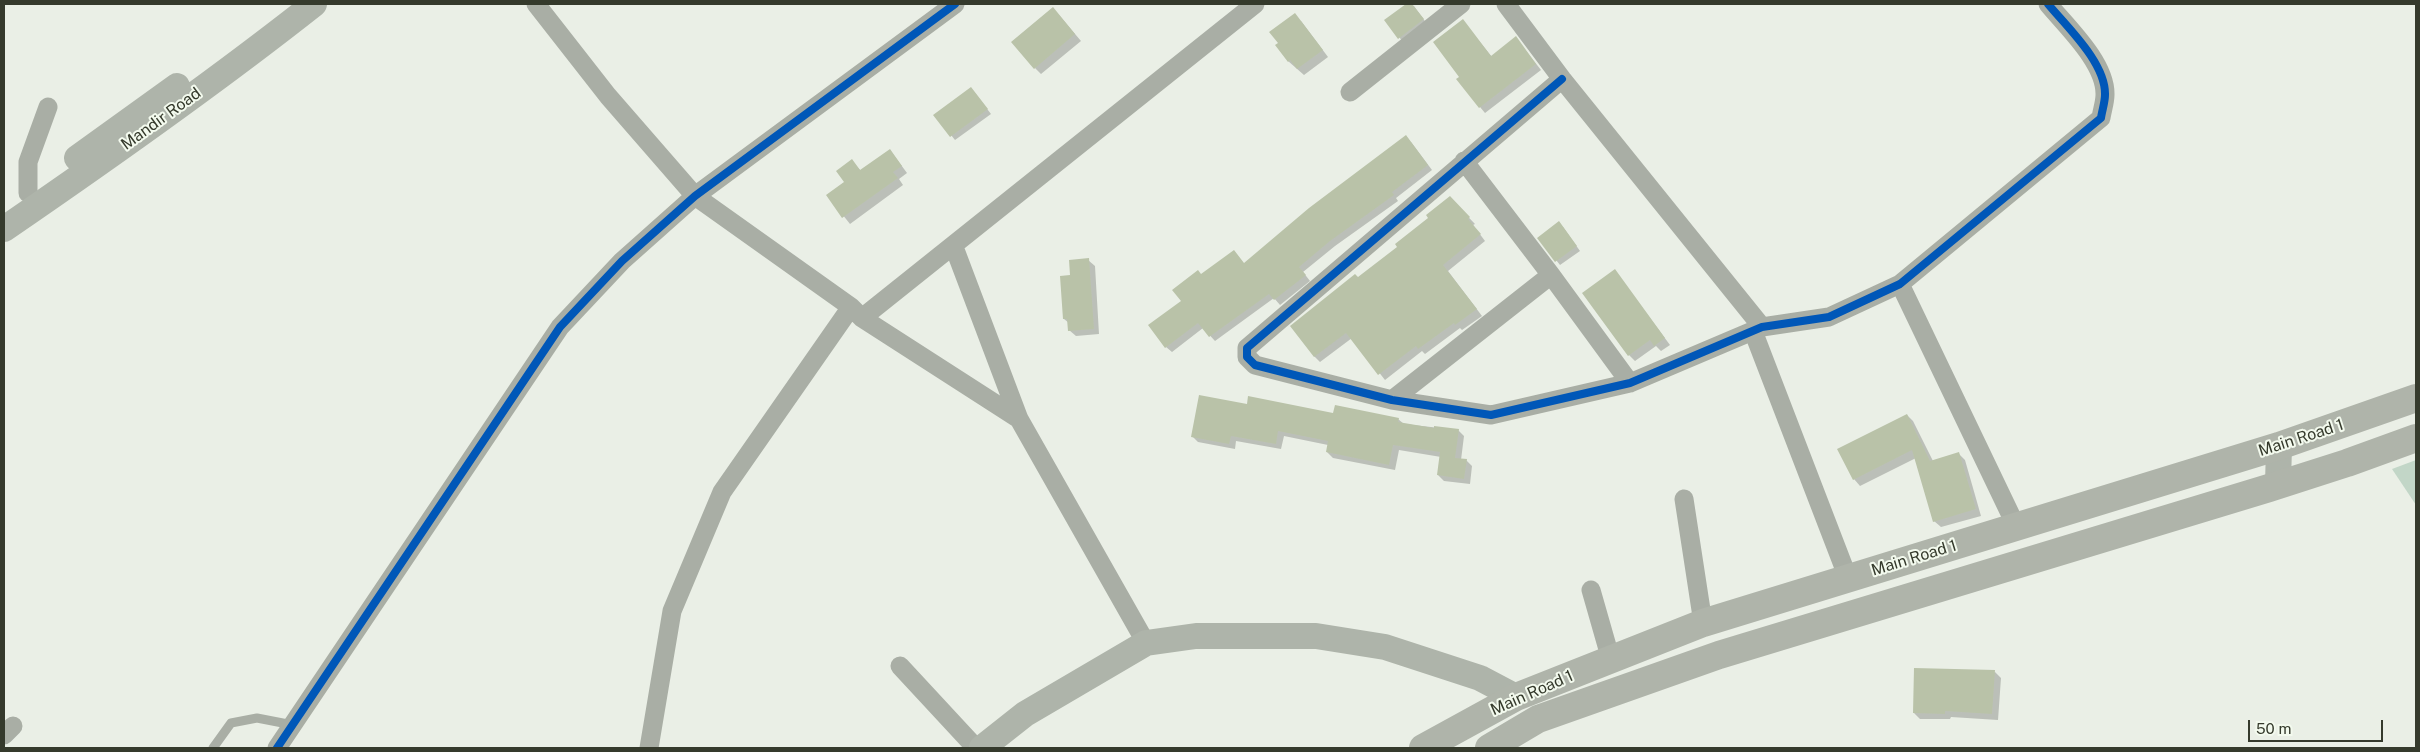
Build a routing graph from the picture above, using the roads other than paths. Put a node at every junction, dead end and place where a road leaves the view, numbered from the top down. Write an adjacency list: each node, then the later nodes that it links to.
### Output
1 (289, 4): 13 (street, Mandir Road)
2 (314, 4): 16 (street, Mandir Road)
3 (536, 4): 14 (street)
4 (955, 4): 14 (street)
5 (1255, 4): 17 (street)
6 (1461, 4): 10 (street)
7 (1506, 4): 9 (street)
8 (2048, 4): 19 (street)
9 (1562, 79): 12 (street); 21 (street)
10 (1350, 92)
11 (48, 107): 13 (street)
12 (1464, 161): 18 (street); 24 (street)
13 (28, 193): 15 (street, Mandir Road)
14 (695, 196): 20 (street); 38 (street)
15 (4, 207)
16 (4, 229)
17 (954, 247): 20 (street); 25 (street)
18 (1551, 275): 22 (street); 24 (street)
19 (1900, 284): 21 (street); 30 (street)
20 (856, 313): 25 (street); 41 (street)
21 (1758, 329): 22 (street); 31 (street)
22 (1630, 383): 24 (street)
23 (2416, 398): 27 (main road, Main Road 1)
24 (1392, 400)
25 (1019, 419): 34 (street)
26 (2416, 438): 28 (main road, Main Road 1)
27 (2279, 446): 28 (street); 30 (main road, Main Road 1)
28 (2278, 484): 45 (main road, Main Road 1)
29 (1684, 499): 33 (street)
30 (2016, 526): 31 (main road, Main Road 1)
31 (1848, 578): 33 (main road, Main Road 1)
32 (1591, 590): 35 (street)
33 (1703, 623): 35 (main road, Main Road 1)
34 (1146, 643): 37 (street); 43 (street)
35 (1610, 660): 37 (main road, Main Road 1)
36 (900, 666): 42 (street)
37 (1516, 697): 44 (main road, Main Road 1)
38 (293, 725): 39 (lane); 40 (street)
39 (213, 748)
40 (277, 748)
41 (649, 748)
42 (976, 748)
43 (982, 748)
44 (1423, 748)
45 (1488, 748)

